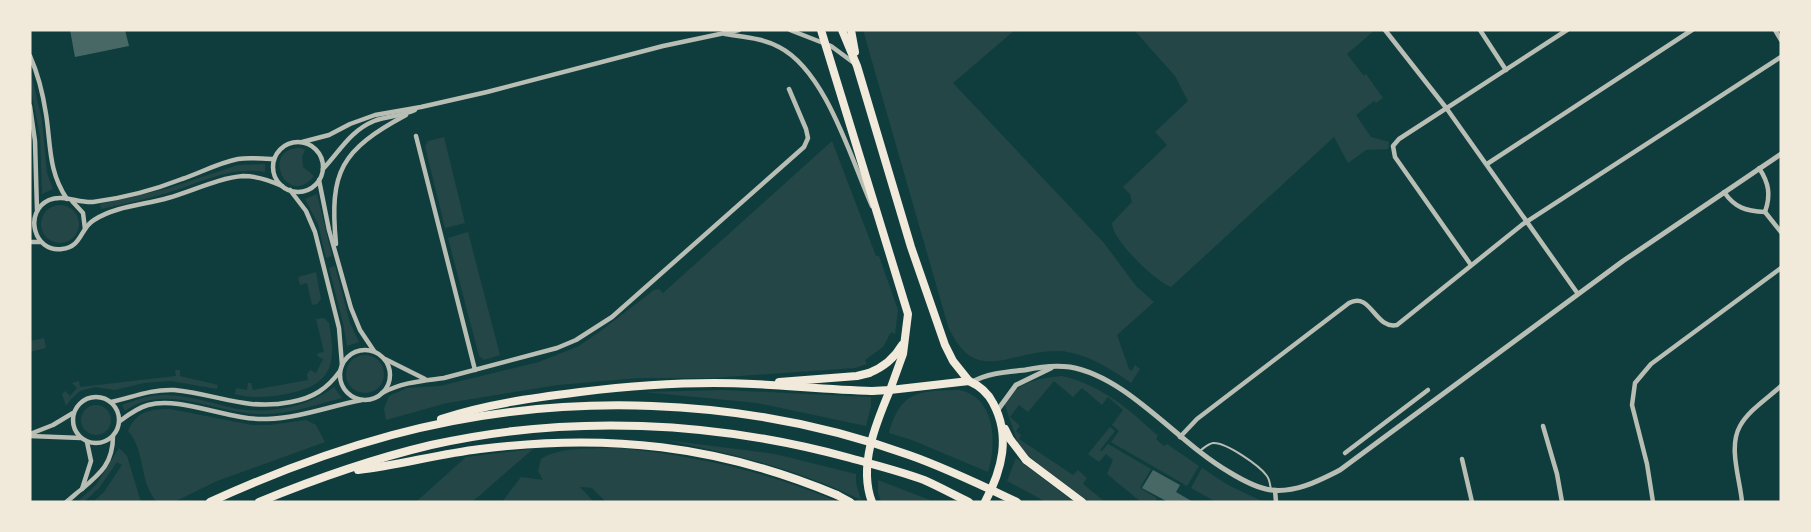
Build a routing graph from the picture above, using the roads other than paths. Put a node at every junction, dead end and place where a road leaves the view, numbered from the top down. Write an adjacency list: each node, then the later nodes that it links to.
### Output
1 (739, 30): 11 (street)
2 (790, 30): 13 (street)
3 (819, 30): 13 (highway)
4 (842, 30): 16 (highway)
5 (851, 30): 16 (highway)
6 (1385, 30): 21 (street)
7 (1480, 30): 17 (street)
8 (1567, 30): 17 (street)
9 (1692, 30): 27 (street)
10 (1775, 30): 12 (street)
11 (724, 34): 20 (street); 39 (street)
12 (1781, 40)
13 (823, 41): 16 (street); 39 (highway)
14 (30, 56): 34 (street)
15 (1781, 57): 38 (street)
16 (857, 66): 57 (highway)
17 (1506, 70): 21 (street)
18 (789, 89): 53 (street)
19 (30, 106): 35 (street)
20 (421, 107): 22 (street); 24 (street)
21 (1447, 108): 27 (street); 45 (street)
22 (406, 115): 29 (street); 44 (street)
23 (416, 136): 53 (street)
24 (302, 142): 26 (street); 29 (street)
25 (1781, 154): 28 (street)
26 (274, 159): 31 (street); 34 (street)
27 (1487, 164): 38 (street)
28 (1759, 168): 33 (street); 36 (street)
29 (323, 169): 30 (street)
30 (319, 180): 32 (street); 44 (street)
31 (282, 186): 32 (street); 40 (street)
32 (290, 190): 51 (street)
33 (1724, 192): 36 (street); 47 (street)
34 (69, 200): 35 (street); 40 (street)
35 (37, 210): 37 (street)
36 (1765, 212): 41 (street)
37 (32, 217): 43 (street)
38 (1527, 222): 45 (street); 47 (street)
39 (879, 223): 48 (highway)
40 (85, 229): 43 (street)
41 (1781, 232)
42 (30, 242): 43 (street)
43 (41, 242)
44 (337, 253): 49 (street)
45 (1471, 265): 76 (street)
46 (1781, 268): 101 (street)
47 (1578, 294): 69 (street)
48 (905, 338): 55 (highway); 60 (highway)
49 (374, 351): 50 (street); 51 (street)
50 (384, 359): 56 (street); 63 (street)
51 (342, 365): 54 (street)
52 (1055, 367): 57 (street); 67 (street); 76 (street)
53 (475, 370): 56 (street)
54 (340, 371): 64 (street); 65 (street)
55 (868, 373): 58 (highway)
56 (425, 379): 63 (street)
57 (970, 382): 60 (highway); 67 (highway)
58 (752, 384): 62 (highway); 74 (highway)
59 (1781, 386): 102 (street)
60 (890, 390): 62 (highway); 93 (highway)
61 (1428, 390): 66 (street)
62 (872, 391)
63 (382, 393): 64 (street)
64 (362, 400): 71 (street)
65 (111, 402): 68 (street); 71 (street)
66 (1405, 408): 69 (street); 79 (street)
67 (997, 411): 70 (highway)
68 (74, 413): 73 (street); 77 (street)
69 (1412, 418): 82 (street)
70 (1000, 420): 84 (highway); 95 (highway)
71 (120, 421): 75 (street)
72 (1543, 426): 100 (street)
73 (30, 435): 77 (street)
74 (392, 435): 90 (highway); 96 (highway)
75 (113, 436): 78 (street); 86 (street)
76 (1180, 437): 80 (street)
77 (81, 438): 78 (street)
78 (87, 442): 86 (street)
79 (1358, 443): 81 (street); 82 (street)
80 (1198, 452): 87 (street); 87 (lane)
81 (1345, 453)
82 (1365, 453): 87 (street)
83 (1462, 459): 99 (street)
84 (1026, 460): 97 (highway)
85 (336, 473): 88 (highway); 91 (highway); 94 (highway)
86 (82, 489): 89 (street)
87 (1273, 490): 98 (street)
88 (837, 495): 92 (highway)
89 (66, 502)
90 (210, 502)
91 (259, 502)
92 (850, 502)
93 (872, 502)
94 (969, 502)
95 (985, 502)
96 (1017, 502)
97 (1082, 502)
98 (1276, 502)
99 (1472, 502)
100 (1562, 502)
101 (1653, 502)
102 (1742, 502)

